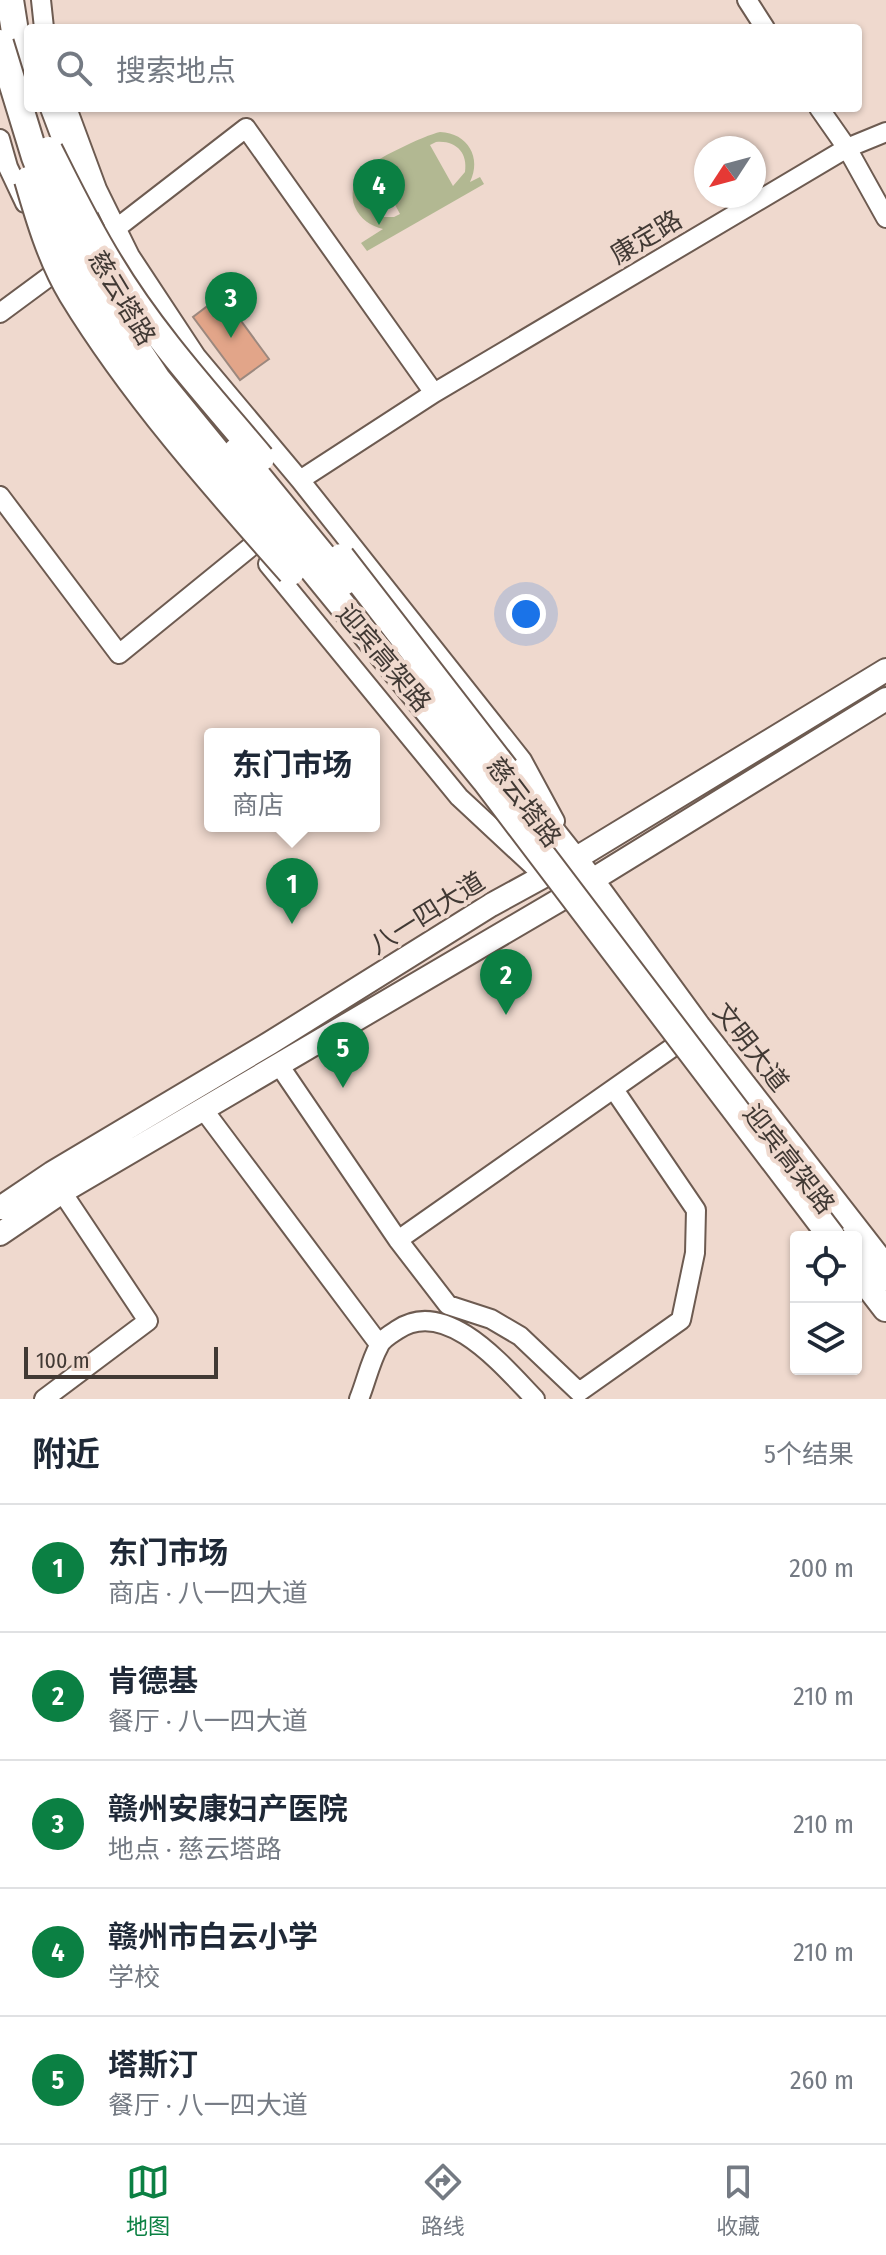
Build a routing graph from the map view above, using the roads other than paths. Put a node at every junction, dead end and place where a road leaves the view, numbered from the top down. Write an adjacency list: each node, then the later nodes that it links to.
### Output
1 (10, 0): 9 (highway)
2 (23, 0): 5 (main road)
3 (41, 0): 6 (street)
4 (747, 0): 7 (street)
5 (26, 24)
6 (44, 24)
7 (762, 24)
8 (0, 43): 16 (highway, bridge); 43 (highway, 迎宾高架路, bridge)
9 (24, 65)
10 (0, 83): 16 (main road, 慈云塔路)
11 (38, 112): 18 (highway, 迎宾高架路)
12 (54, 112): 20 (main road, 慈云塔路)
13 (68, 112): 20 (street, 慈云塔路)
14 (822, 112): 17 (street)
15 (886, 132): 17 (street, 康定路)
16 (9, 140): 21 (main road, 慈云塔路); 31 (highway, bridge)
17 (847, 148): 19 (street); 24 (street, 康定路)
18 (49, 150): 22 (highway, bridge); 44 (highway, 迎宾高架路, bridge)
19 (886, 218)
20 (109, 234): 21 (street); 22 (main road, 慈云塔路); 24 (street); 25 (street, 慈云塔路)
21 (61, 267): 23 (street); 27 (street, 慈云塔路); 31 (main road, 慈云塔路)
22 (131, 294): 30 (highway, bridge)
23 (0, 313)
24 (434, 393): 25 (street, 康定路)
25 (300, 480): 32 (street, 慈云塔路)
26 (0, 496): 27 (street)
27 (253, 545): 33 (street, 慈云塔路)
28 (886, 670): 32 (main road, 八一四大道)
29 (886, 699): 34 (main road, 八一四大道)
30 (505, 769): 32 (main road, 慈云塔路)
31 (478, 785): 33 (main road, 慈云塔路)
32 (575, 859): 33 (main road, 八一四大道); 34 (main road, 文明大道)
33 (544, 876): 35 (main road); 41 (main road, 八一四大道)
34 (591, 878): 35 (main road, 八一四大道); 48 (main road, 文明大道)
35 (563, 898): 36 (main road); 37 (main road, 八一四大道)
36 (676, 1045): 38 (street); 42 (main road)
37 (279, 1065): 39 (main road, 八一四大道); 46 (street)
38 (615, 1091): 46 (street); 46 (street)
39 (203, 1109): 40 (main road, 八一四大道); 54 (street)
40 (62, 1192): 45 (main road, 八一四大道); 55 (street)
41 (0, 1208)
42 (817, 1231)
43 (827, 1231)
44 (844, 1231)
45 (0, 1234)
46 (398, 1240)
47 (862, 1254): 50 (highway)
48 (886, 1266)
49 (862, 1277): 52 (highway)
50 (886, 1284)
51 (862, 1290): 53 (main road)
52 (886, 1308)
53 (886, 1322)
54 (379, 1344): 56 (street); 57 (street)
55 (44, 1399)
56 (359, 1399)
57 (535, 1399)

